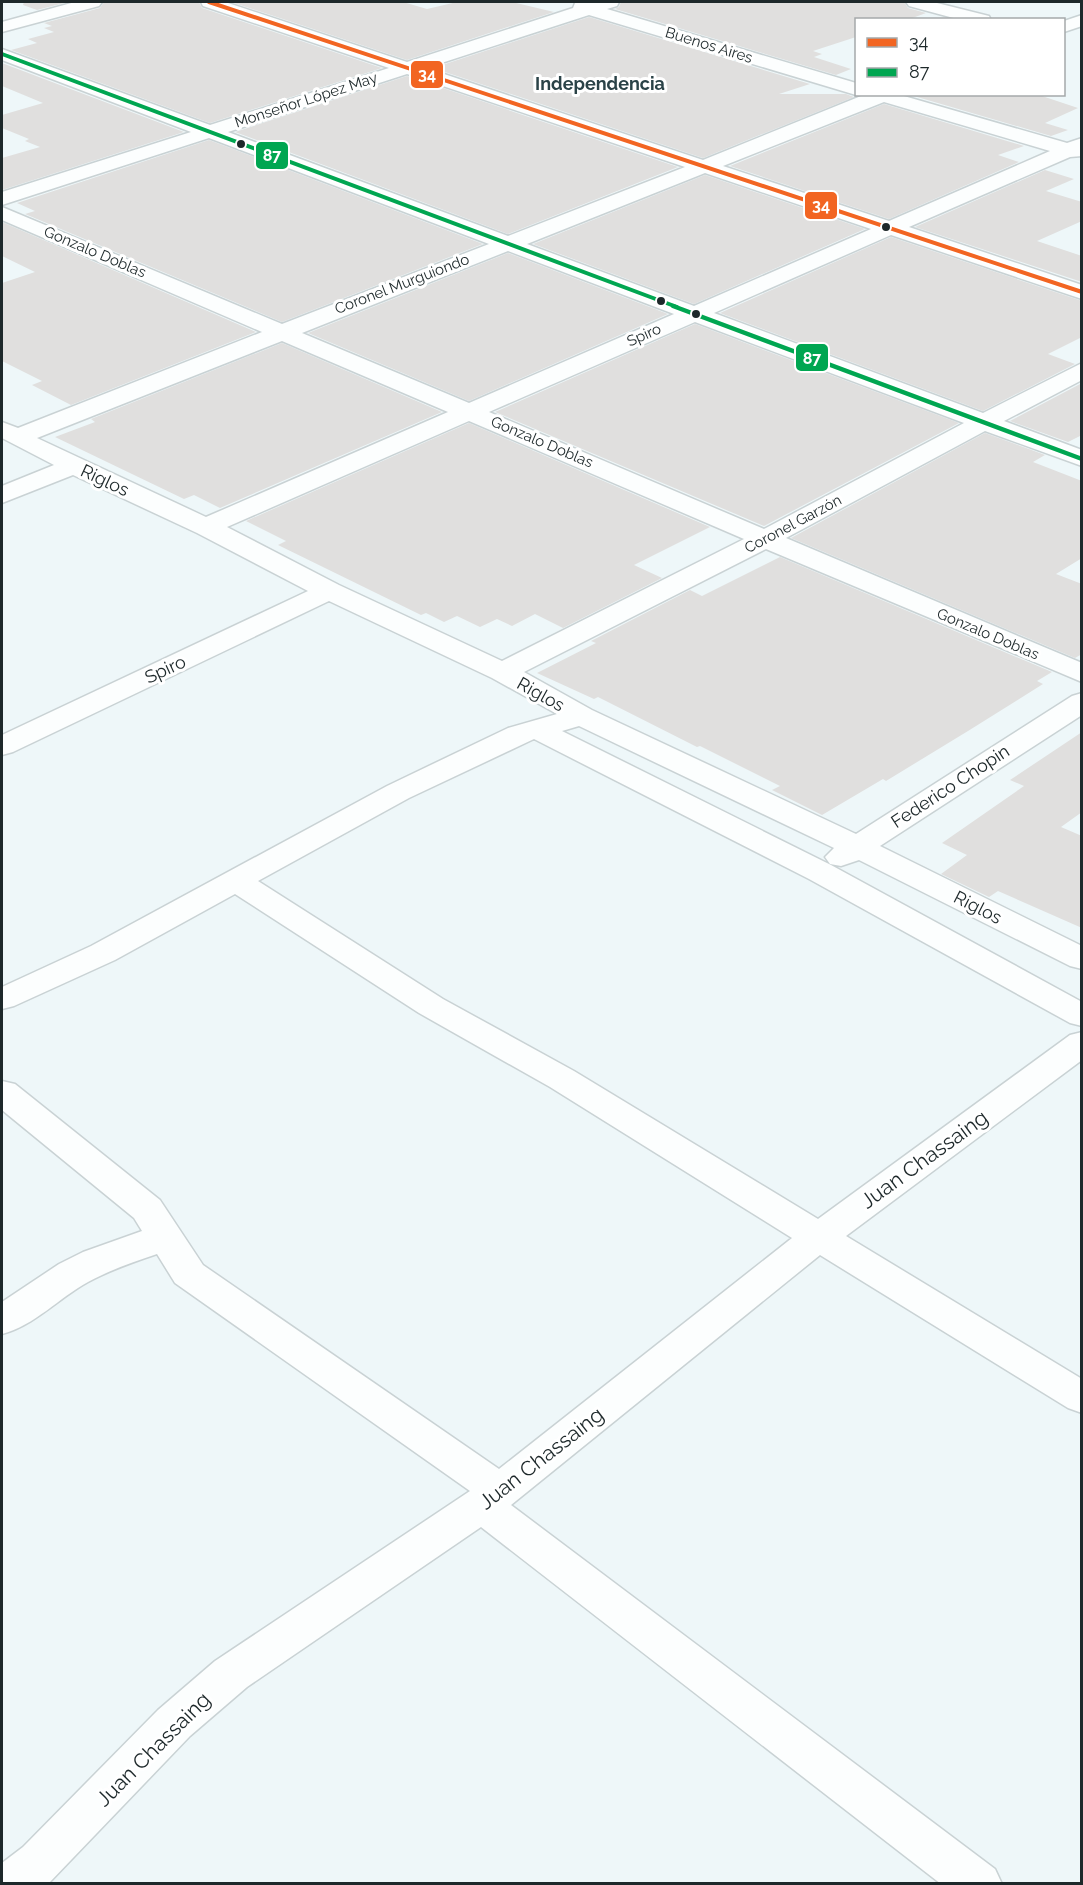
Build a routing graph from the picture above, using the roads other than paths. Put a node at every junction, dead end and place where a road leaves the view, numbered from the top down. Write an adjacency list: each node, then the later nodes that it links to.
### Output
1 (93, 2): 9 (street)
2 (209, 2): 12 (street)
3 (562, 2): 6 (street, Buenos Aires)
4 (611, 2): 6 (street, Monseñor López May)
5 (915, 2): 7 (street)
6 (587, 9): 12 (street, Monseñor López May); 13 (street, Buenos Aires)
7 (975, 18)
8 (1082, 20): 10 (street)
9 (2, 27)
10 (1066, 37)
11 (2, 54): 16 (street)
12 (408, 66): 16 (street, Monseñor López May); 18 (street)
13 (855, 89)
14 (879, 96): 18 (street, Coronel Murguiondo)
15 (886, 96): 17 (street)
16 (208, 132): 19 (street, Monseñor López May); 22 (street)
17 (1077, 150): 21 (street, Spiro)
18 (705, 165): 21 (street); 22 (street, Coronel Murguiondo)
19 (2, 199)
20 (2, 213): 25 (street, Gonzalo Doblas)
21 (892, 228): 23 (street); 24 (street, Spiro)
22 (507, 243): 24 (street); 25 (street, Coronel Murguiondo)
23 (1082, 292)
24 (694, 313): 27 (street, Spiro); 28 (street)
25 (281, 332): 27 (street, Gonzalo Doblas); 29 (street, Coronel Murguiondo)
26 (1082, 370): 28 (street, Coronel Garzón)
27 (470, 412): 33 (street, Spiro); 34 (street, Gonzalo Doblas)
28 (984, 423): 30 (street); 34 (street, Coronel Garzón)
29 (9, 433): 31 (street, Riglos)
30 (1082, 459)
31 (74, 466): 32 (street); 33 (street, Riglos)
32 (2, 495)
33 (206, 527): 35 (street, Riglos)
34 (765, 539): 36 (street, Coronel Garzón); 37 (street, Gonzalo Doblas)
35 (329, 591): 36 (street, Riglos); 41 (street, Spiro)
36 (502, 672): 39 (street, Riglos)
37 (1082, 674)
38 (1082, 702): 42 (street, Federico Chopin)
39 (582, 716): 40 (street); 42 (street, Riglos)
40 (538, 729): 43 (street); 44 (street)
41 (2, 746)
42 (856, 846): 43 (street, Federico Chopin); 45 (street, Riglos)
43 (820, 872): 47 (street)
44 (236, 880): 46 (street); 51 (street)
45 (1082, 959)
46 (2, 999)
47 (1076, 1002)
48 (1082, 1043): 51 (street, Juan Chassaing)
49 (2, 1092): 50 (street)
50 (166, 1237): 52 (street); 54 (street)
51 (818, 1237): 53 (street); 54 (street, Juan Chassaing)
52 (2, 1320)
53 (1082, 1398)
54 (491, 1498): 55 (street, Juan Chassaing); 56 (street)
55 (11, 1884)
56 (978, 1884)

